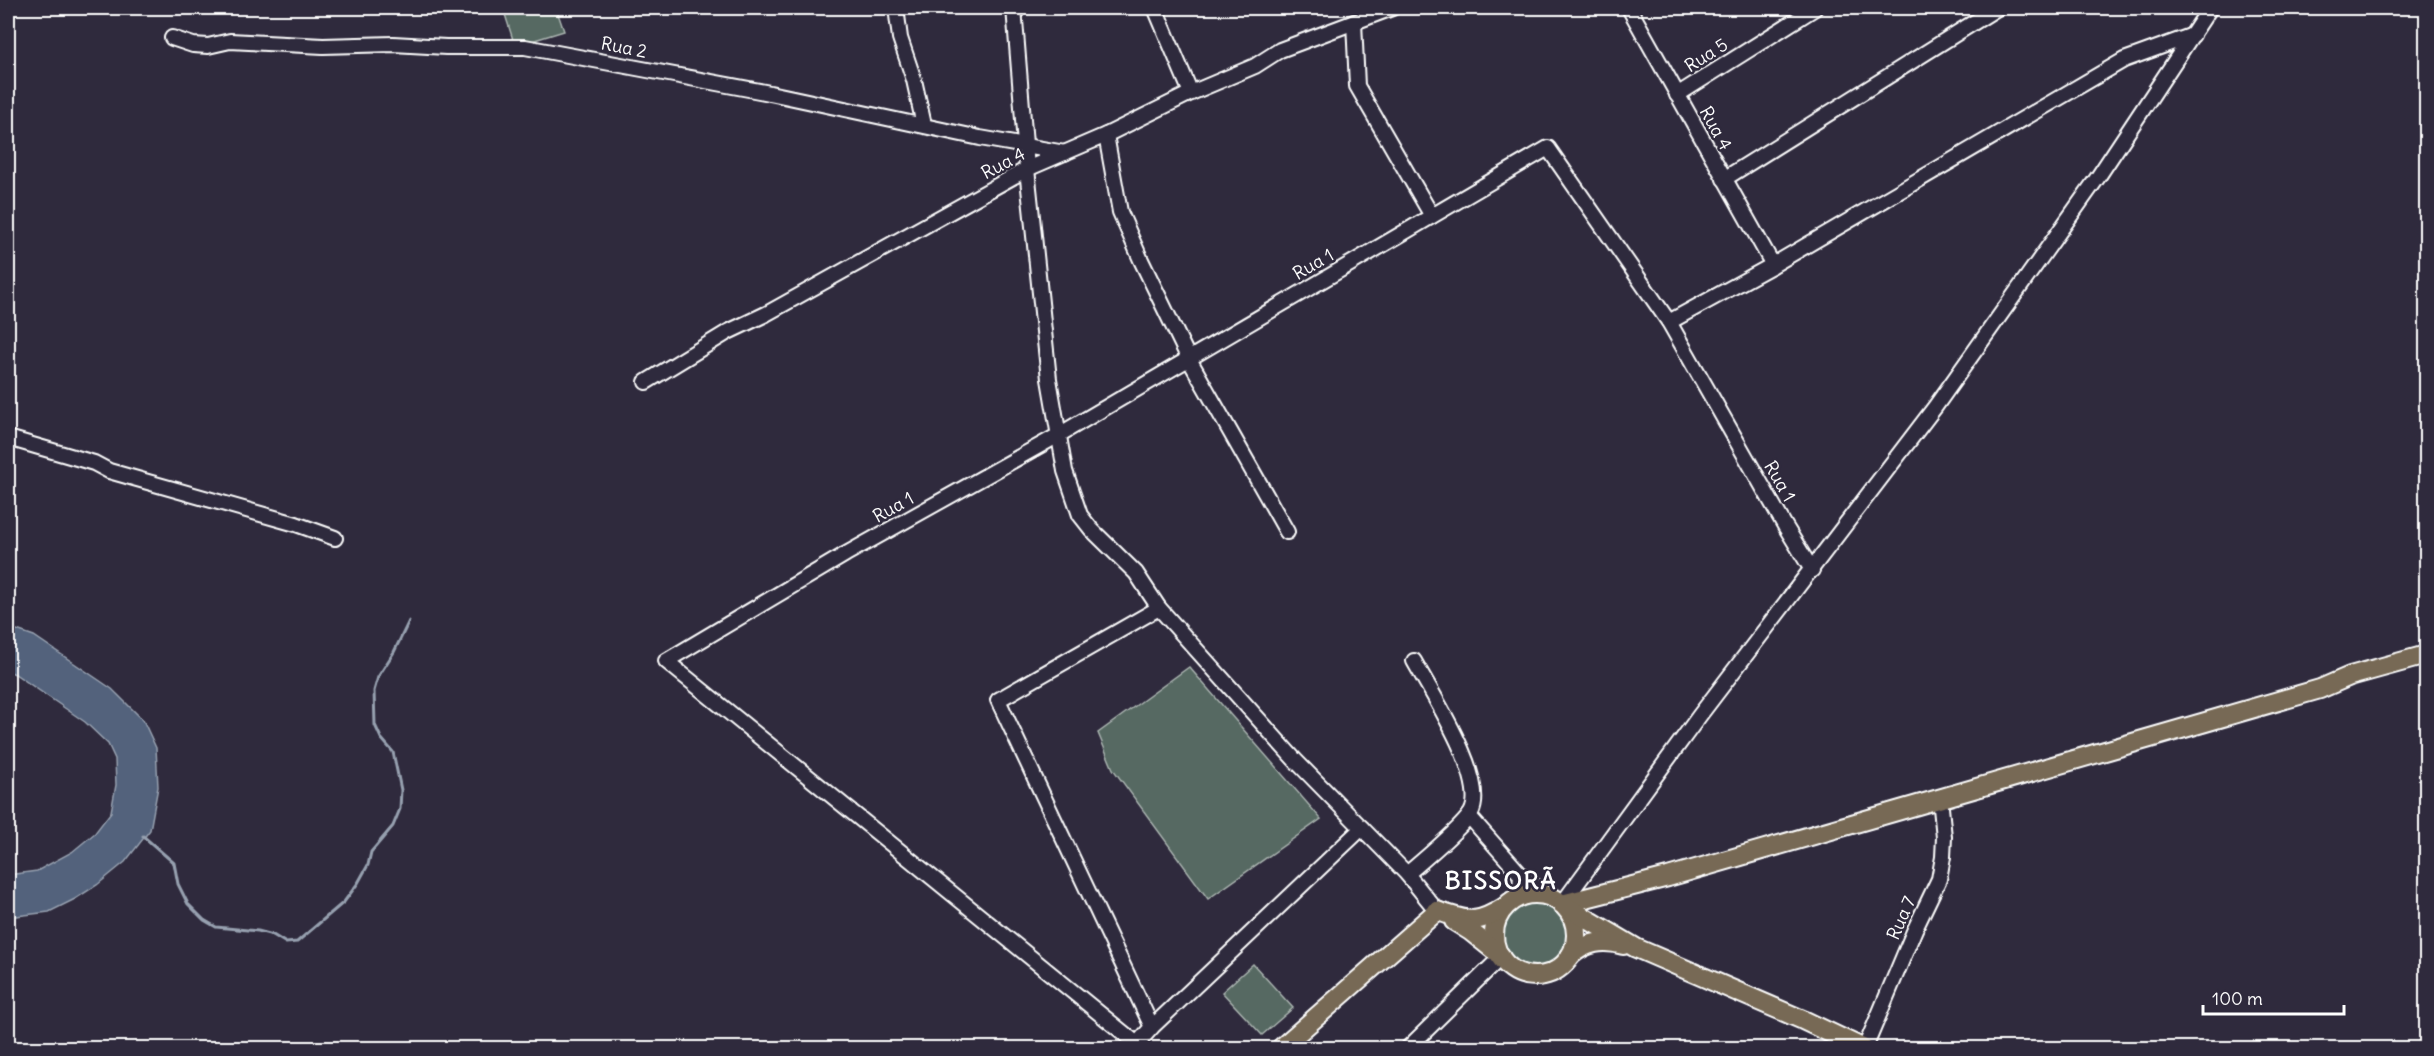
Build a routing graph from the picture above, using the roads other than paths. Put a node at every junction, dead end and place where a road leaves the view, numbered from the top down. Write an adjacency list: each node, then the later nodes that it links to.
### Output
1 (896, 8): 14 (street)
2 (1014, 8): 16 (street)
3 (1155, 8): 12 (street)
4 (1392, 8): 9 (street, Rua 4)
5 (1629, 8): 13 (street, Rua 4)
6 (1815, 8): 13 (street, Rua 5)
7 (1997, 8): 19 (street)
8 (2210, 8): 10 (street)
9 (1354, 22): 12 (street, Rua 4); 20 (street)
10 (2193, 34): 21 (street); 29 (street)
11 (172, 38): 14 (street, Rua 2)
12 (1191, 93): 15 (street, Rua 4)
13 (1677, 95): 19 (street, Rua 4)
14 (924, 125): 16 (street, Rua 2)
15 (1106, 135): 17 (street, Rua 4); 23 (street)
16 (1025, 145): 17 (street, Rua 2); 18 (street)
17 (1065, 153): 18 (street, Rua 4)
18 (1027, 169): 24 (street, Rua 4); 25 (street)
19 (1724, 179): 21 (street, Rua 4)
20 (1432, 216): 22 (street, Rua 1); 23 (street, Rua 1)
21 (1773, 265): 22 (street)
22 (1669, 322): 29 (street, Rua 1)
23 (1189, 359): 25 (street, Rua 1); 27 (street)
24 (646, 382)
25 (1057, 436): 30 (street); 45 (street, Rua 1)
26 (8, 438): 28 (street)
27 (1287, 532)
28 (335, 538)
29 (1812, 570): 38 (street)
30 (1159, 608): 35 (street); 44 (street)
31 (2427, 655): 33 (main road)
32 (1414, 661): 34 (street)
33 (1940, 798): 38 (main road); 48 (street, Rua 7)
34 (1469, 816): 36 (street); 37 (street)
35 (1362, 828): 36 (street); 44 (street)
36 (1407, 874): 40 (street)
37 (1521, 875): 38 (street); 39 (street)
38 (1556, 901): 39 (main road); 41 (main road); 43 (main road)
39 (1511, 903): 40 (main road); 42 (main road)
40 (1437, 911): 42 (main road); 46 (main road)
41 (1636, 948): 43 (main road); 48 (main road)
42 (1500, 956): 43 (main road); 47 (street)
43 (1570, 956)
44 (1152, 1027): 45 (street)
45 (1139, 1046)
46 (1281, 1048)
47 (1408, 1048)
48 (1864, 1048)

